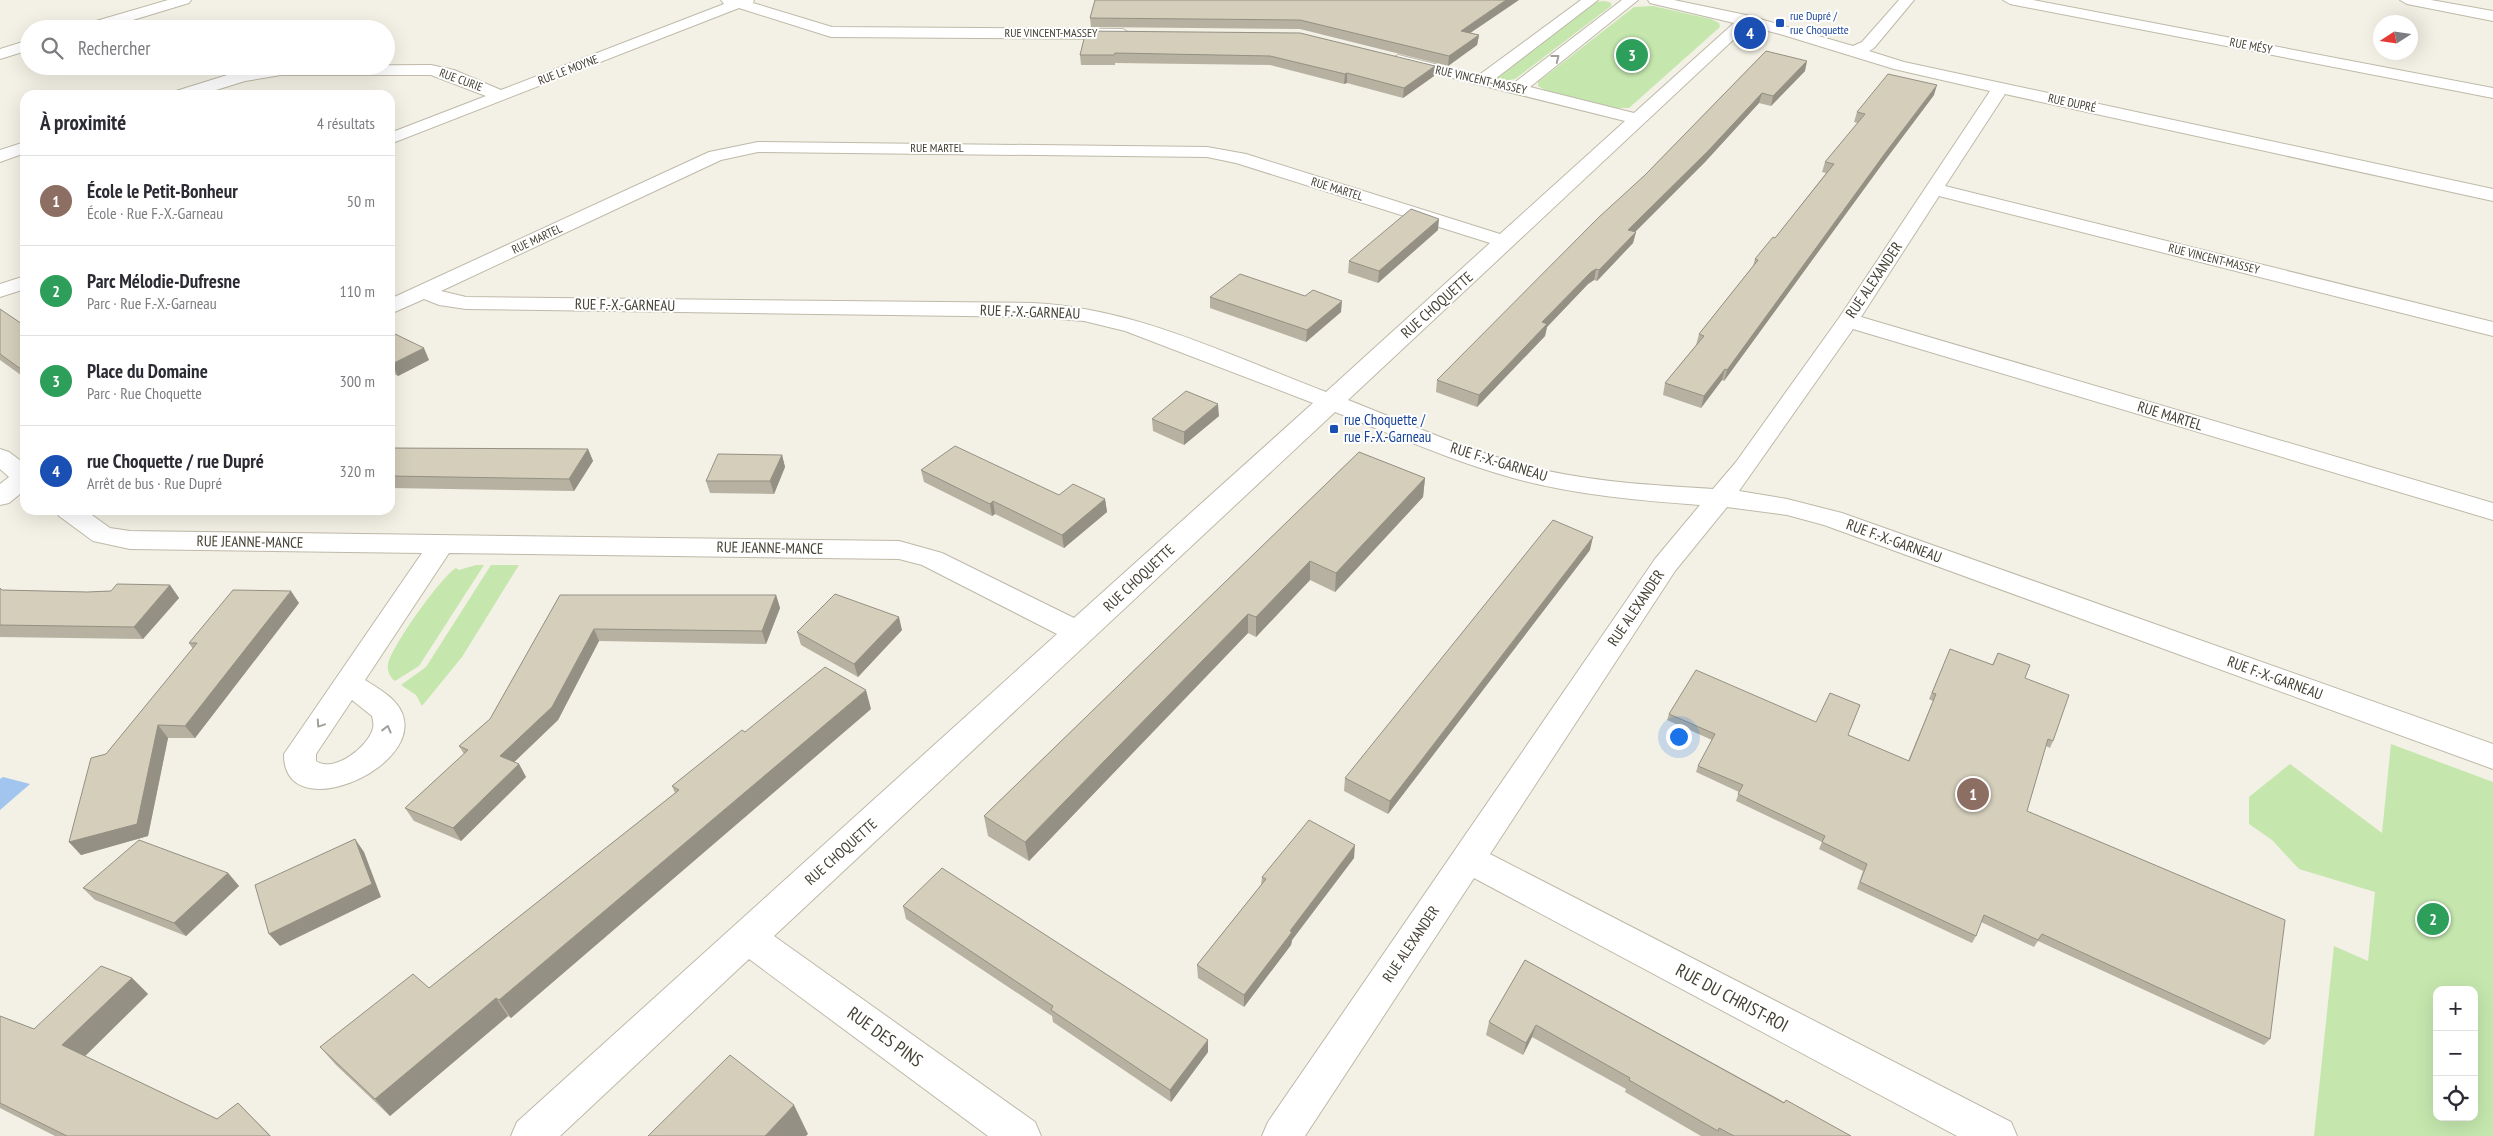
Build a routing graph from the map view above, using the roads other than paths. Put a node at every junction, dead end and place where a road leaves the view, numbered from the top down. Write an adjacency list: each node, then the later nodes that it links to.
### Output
1 (184, 0): 10 (street)
2 (1591, 0): 21 (street)
3 (1631, 0): 22 (street, one-way to 3)
4 (1655, 0): 11 (street, RUE DUPRÉ)
5 (1907, 0): 16 (street)
6 (2010, 0): 25 (street, RUE MÉSY)
7 (2408, 0): 9 (street)
8 (738, 1): 12 (street, RUE VINCENT-MASSEY); 26 (street, RUE LE MOYNE)
9 (2493, 16)
10 (116, 20)
11 (1746, 20): 16 (street, RUE DUPRÉ); 27 (street, RUE CHOQUETTE)
12 (1143, 34)
13 (0, 40): 14 (street)
14 (20, 46)
15 (20, 48): 17 (street)
16 (1853, 53): 23 (street, RUE DUPRÉ)
17 (0, 54)
18 (1380, 55): 21 (street, RUE VINCENT-MASSEY)
19 (395, 70): 26 (street, RUE CURIE)
20 (251, 75): 24 (street, RUE CURIE)
21 (1482, 80): 22 (street, RUE VINCENT-MASSEY)
22 (1518, 88): 27 (street, RUE VINCENT-MASSEY)
23 (2001, 88): 31 (street, RUE ALEXANDER); 32 (street, RUE DUPRÉ)
24 (198, 90)
25 (2493, 93)
26 (502, 96): 28 (street, RUE LE MOYNE)
27 (1639, 119): 33 (street, RUE CHOQUETTE)
28 (395, 137)
29 (20, 150): 30 (street)
30 (0, 156)
31 (1934, 190): 38 (street, RUE ALEXANDER); 39 (street, RUE VINCENT-MASSEY)
32 (2493, 195)
33 (1506, 242): 35 (street, RUE MARTEL); 40 (street, RUE CHOQUETTE)
34 (20, 284): 36 (street)
35 (425, 291): 37 (street, RUE MARTEL); 40 (street, RUE F.-X.-GARNEAU)
36 (0, 292)
37 (395, 305)
38 (1848, 320): 45 (street, RUE ALEXANDER); 46 (street, RUE MARTEL)
39 (2493, 329)
40 (1331, 402): 45 (street, RUE F.-X.-GARNEAU); 49 (street, RUE CHOQUETTE)
41 (2, 461): 42 (street)
42 (20, 473)
43 (20, 480): 44 (street)
44 (0, 497)
45 (1719, 498): 51 (street, RUE F.-X.-GARNEAU); 52 (street, RUE ALEXANDER)
46 (2493, 512)
47 (74, 515): 48 (street, RUE JEANNE-MANCE)
48 (441, 545): 49 (street, RUE JEANNE-MANCE); 50 (street)
49 (1079, 633): 53 (street, RUE CHOQUETTE)
50 (348, 683)
51 (2493, 757)
52 (1468, 859): 56 (street, RUE ALEXANDER); 57 (street, RUE DU CHRIST-ROI)
53 (748, 938): 54 (street, RUE CHOQUETTE); 55 (street, RUE DES PINS)
54 (531, 1136)
55 (1021, 1136)
56 (1282, 1136)
57 (1997, 1136)

